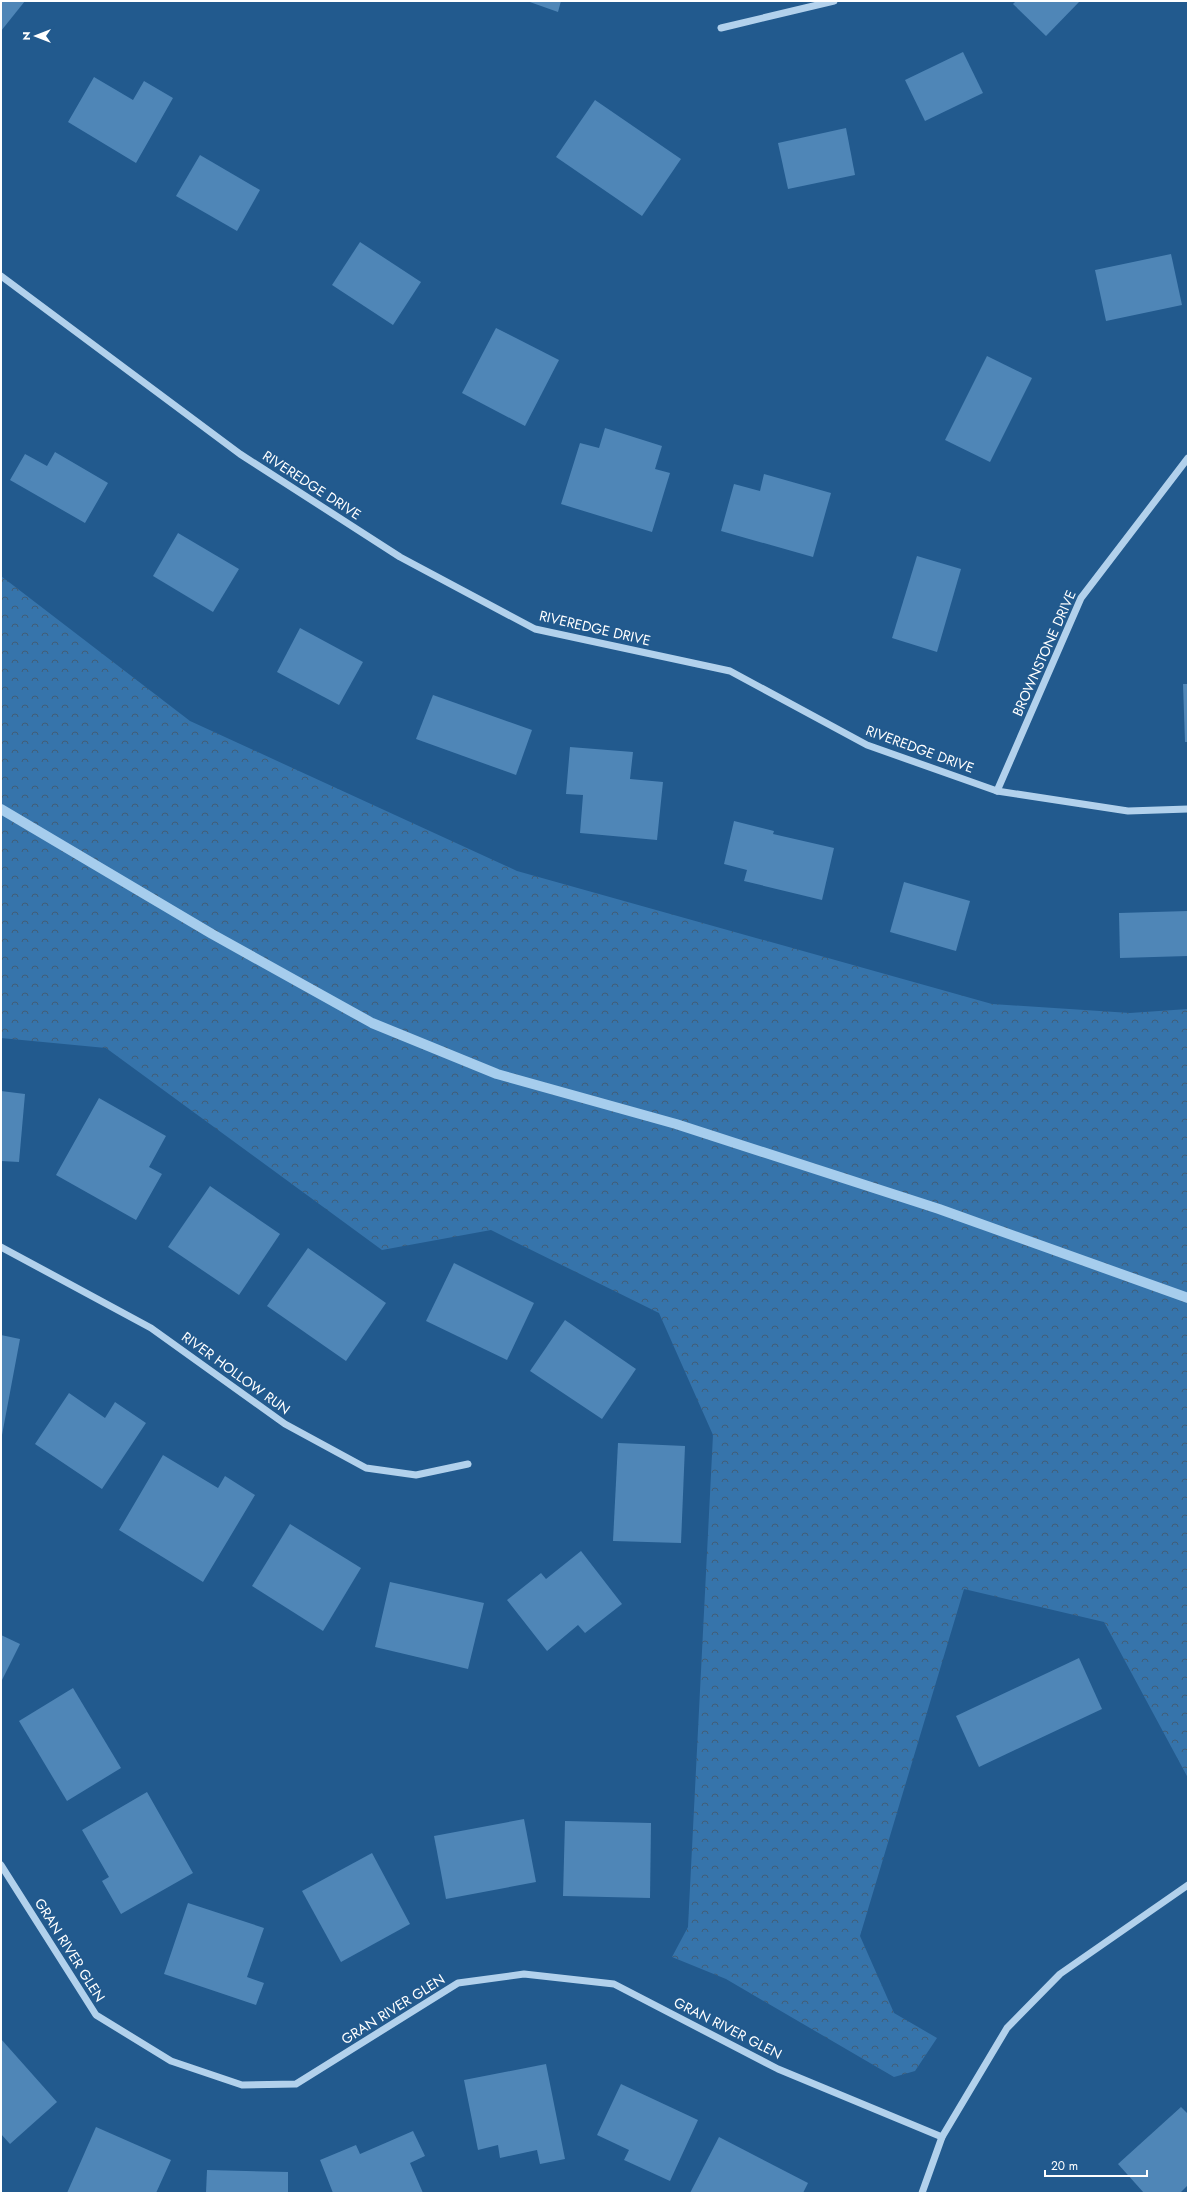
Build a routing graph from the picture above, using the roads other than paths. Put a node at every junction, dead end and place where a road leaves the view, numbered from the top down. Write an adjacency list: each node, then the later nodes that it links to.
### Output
1 (834, 1): 2 (street)
2 (721, 28)
3 (1, 276): 5 (street, RIVEREDGE DRIVE)
4 (1188, 458): 5 (street, BROWNSTONE DRIVE)
5 (997, 791): 6 (street, RIVEREDGE DRIVE)
6 (1188, 808)
7 (1, 1247): 8 (street, RIVER HOLLOW RUN)
8 (468, 1464)
9 (1, 1865): 11 (street, GRAN RIVER GLEN)
10 (1188, 1885): 11 (street)
11 (942, 2137): 12 (street)
12 (922, 2193)

